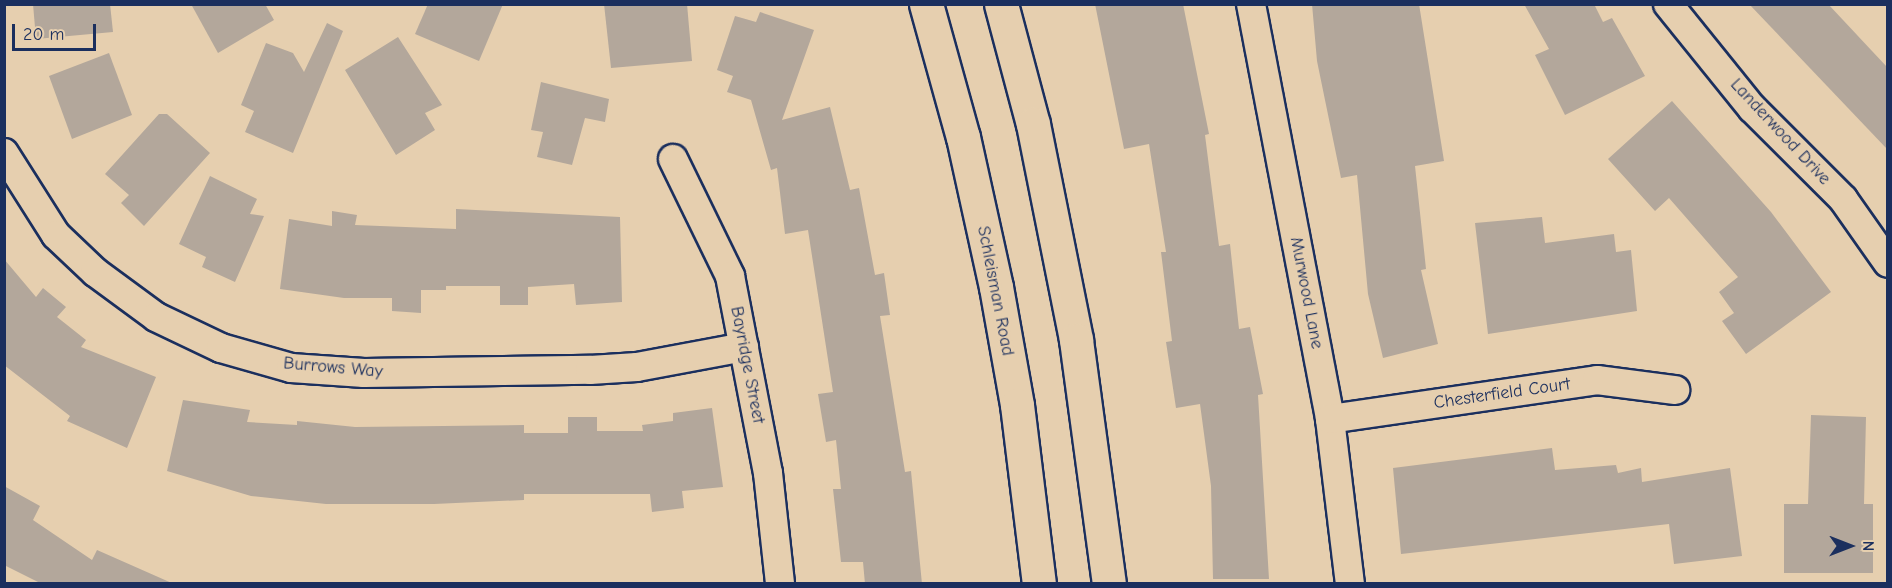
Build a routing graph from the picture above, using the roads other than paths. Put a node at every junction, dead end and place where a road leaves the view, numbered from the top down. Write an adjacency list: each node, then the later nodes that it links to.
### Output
1 (926, 4): 12 (main road, Schleisman Road)
2 (1001, 4): 13 (main road)
3 (1251, 4): 10 (street, Murwood Lane)
4 (1668, 4): 7 (street, Landerwood Drive)
5 (4, 153): 8 (street, Burrows Way)
6 (673, 159): 8 (street, Bayridge Street)
7 (1887, 263)
8 (744, 347): 11 (street, Bayridge Street)
9 (1675, 390): 10 (street, Chesterfield Court)
10 (1330, 419): 14 (street, Murwood Lane)
11 (780, 584)
12 (1039, 584)
13 (1109, 584)
14 (1350, 584)

